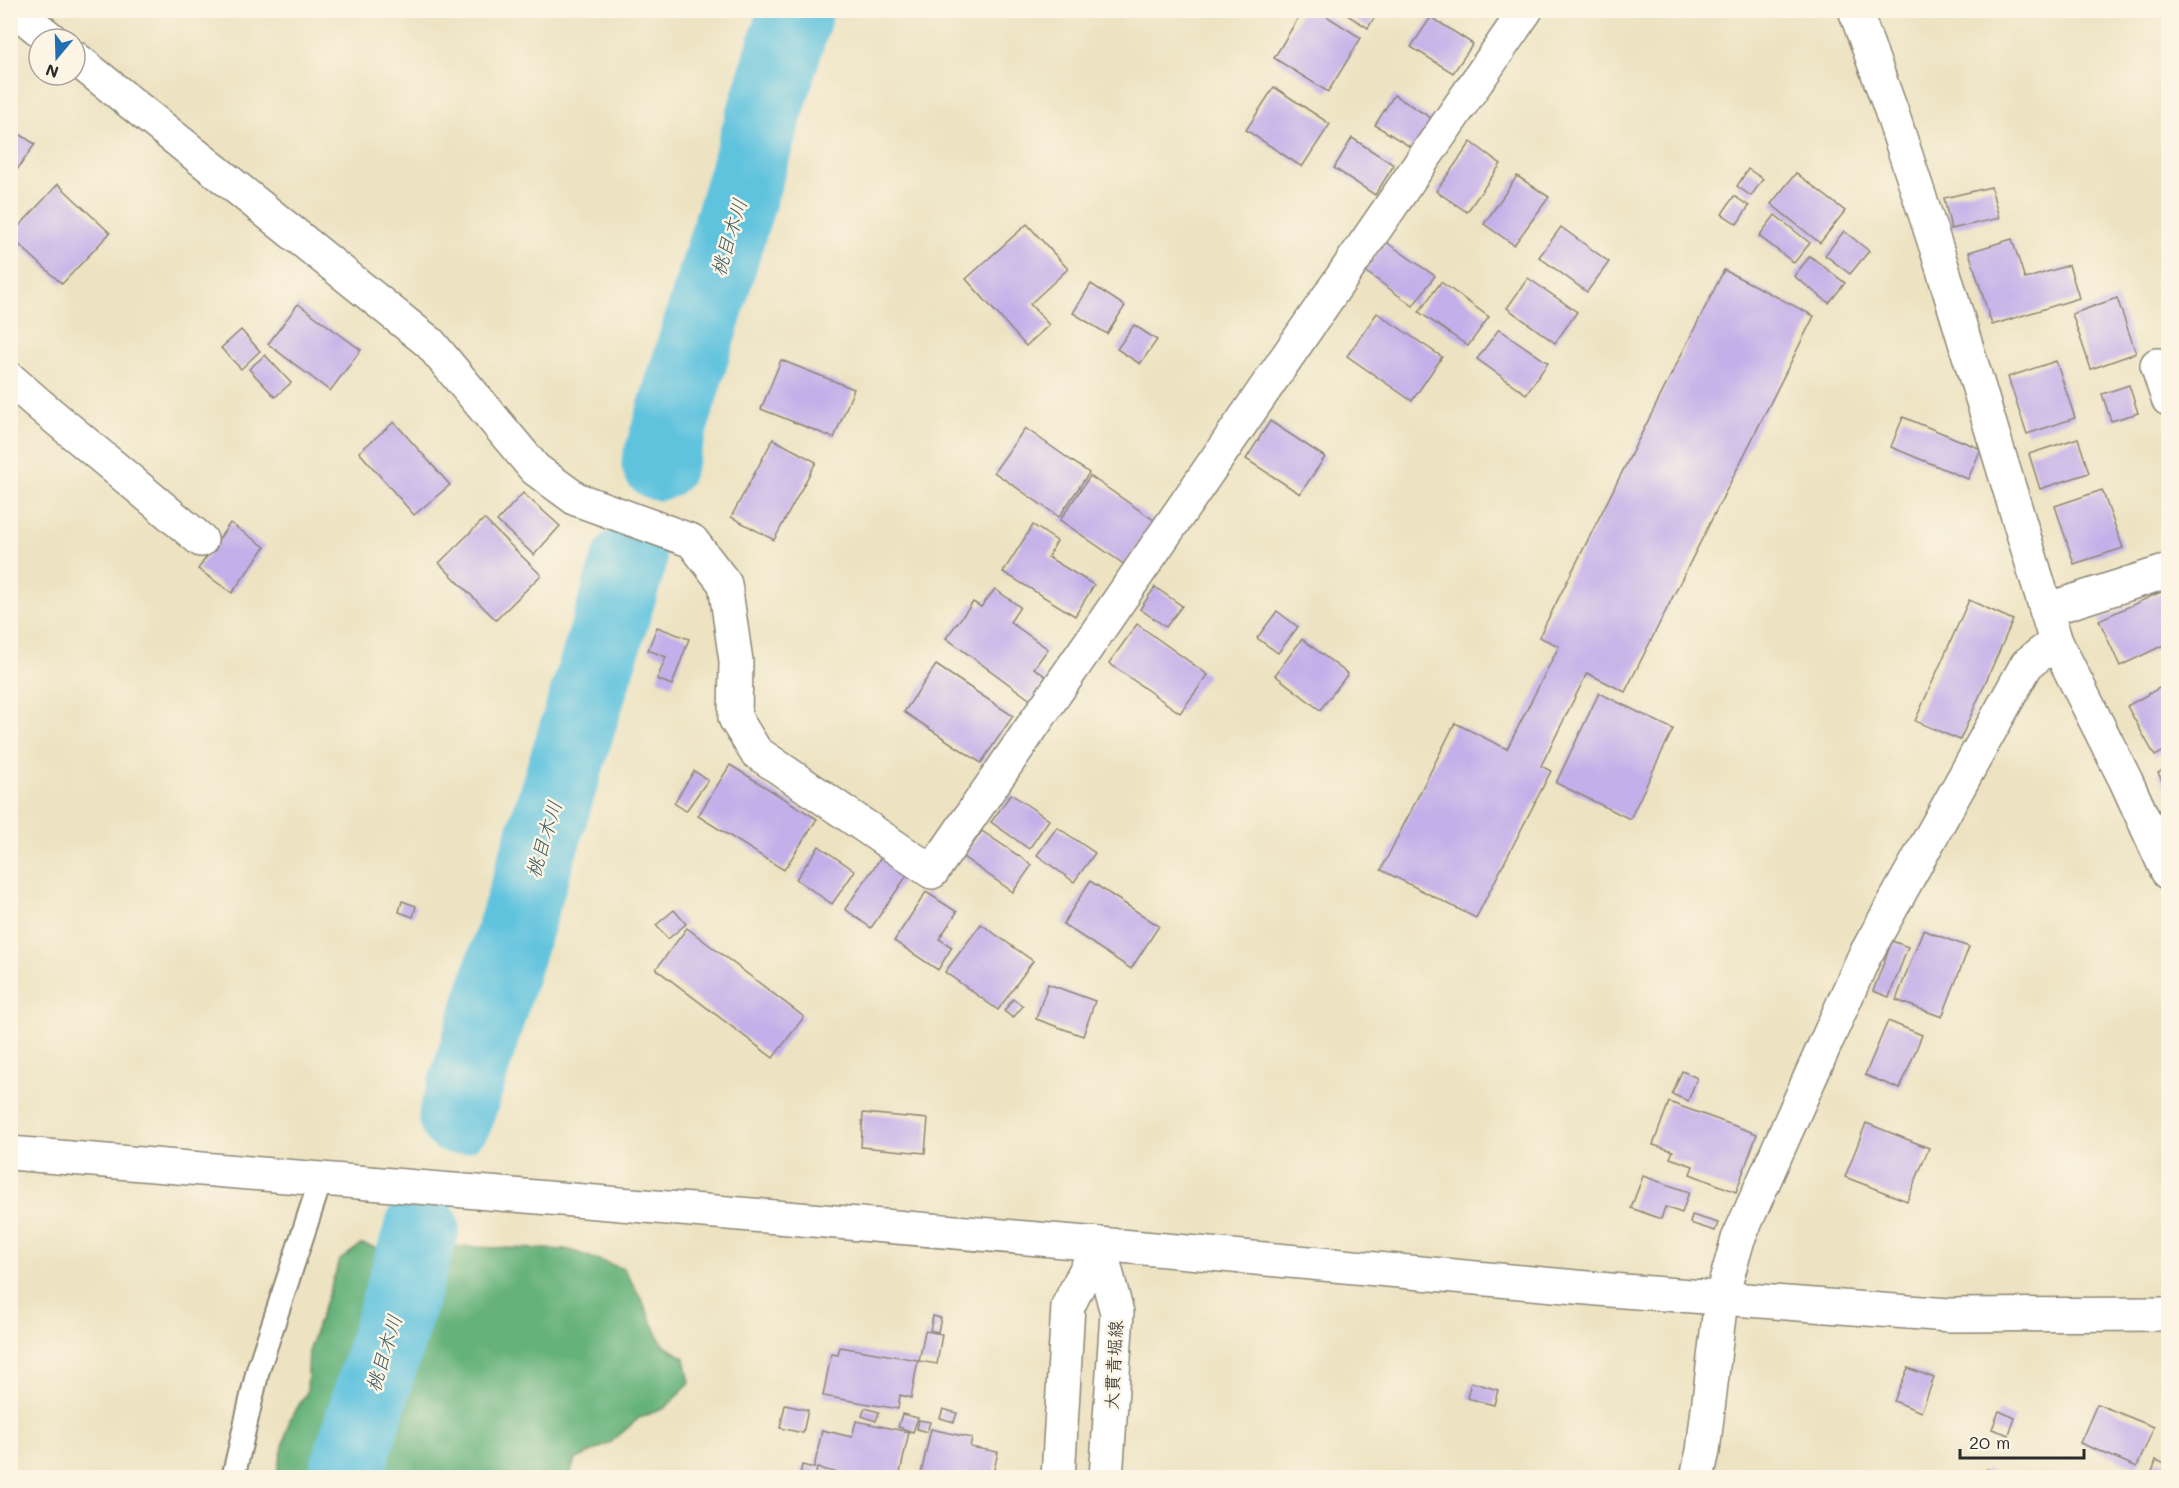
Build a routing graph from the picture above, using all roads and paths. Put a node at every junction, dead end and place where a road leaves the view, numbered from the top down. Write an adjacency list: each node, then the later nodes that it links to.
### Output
1 (15, 10): 4 (street)
2 (1526, 10): 5 (street)
3 (1855, 10): 11 (street)
4 (36, 27)
5 (87, 68)
6 (2157, 365): 8 (street)
7 (10, 379): 9 (street)
8 (2169, 399)
9 (201, 540)
10 (2169, 571): 11 (street)
11 (2046, 610): 12 (street)
12 (2056, 642): 13 (street); 17 (street)
13 (2169, 873)
14 (10, 1153): 15 (street)
15 (321, 1179): 16 (street); 19 (lane)
16 (1099, 1244): 17 (street); 20 (street); 21 (street, 大貫青堀線)
17 (1720, 1299): 18 (street); 22 (street)
18 (2169, 1314)
19 (233, 1478)
20 (1058, 1478)
21 (1106, 1478)
22 (1697, 1478)

